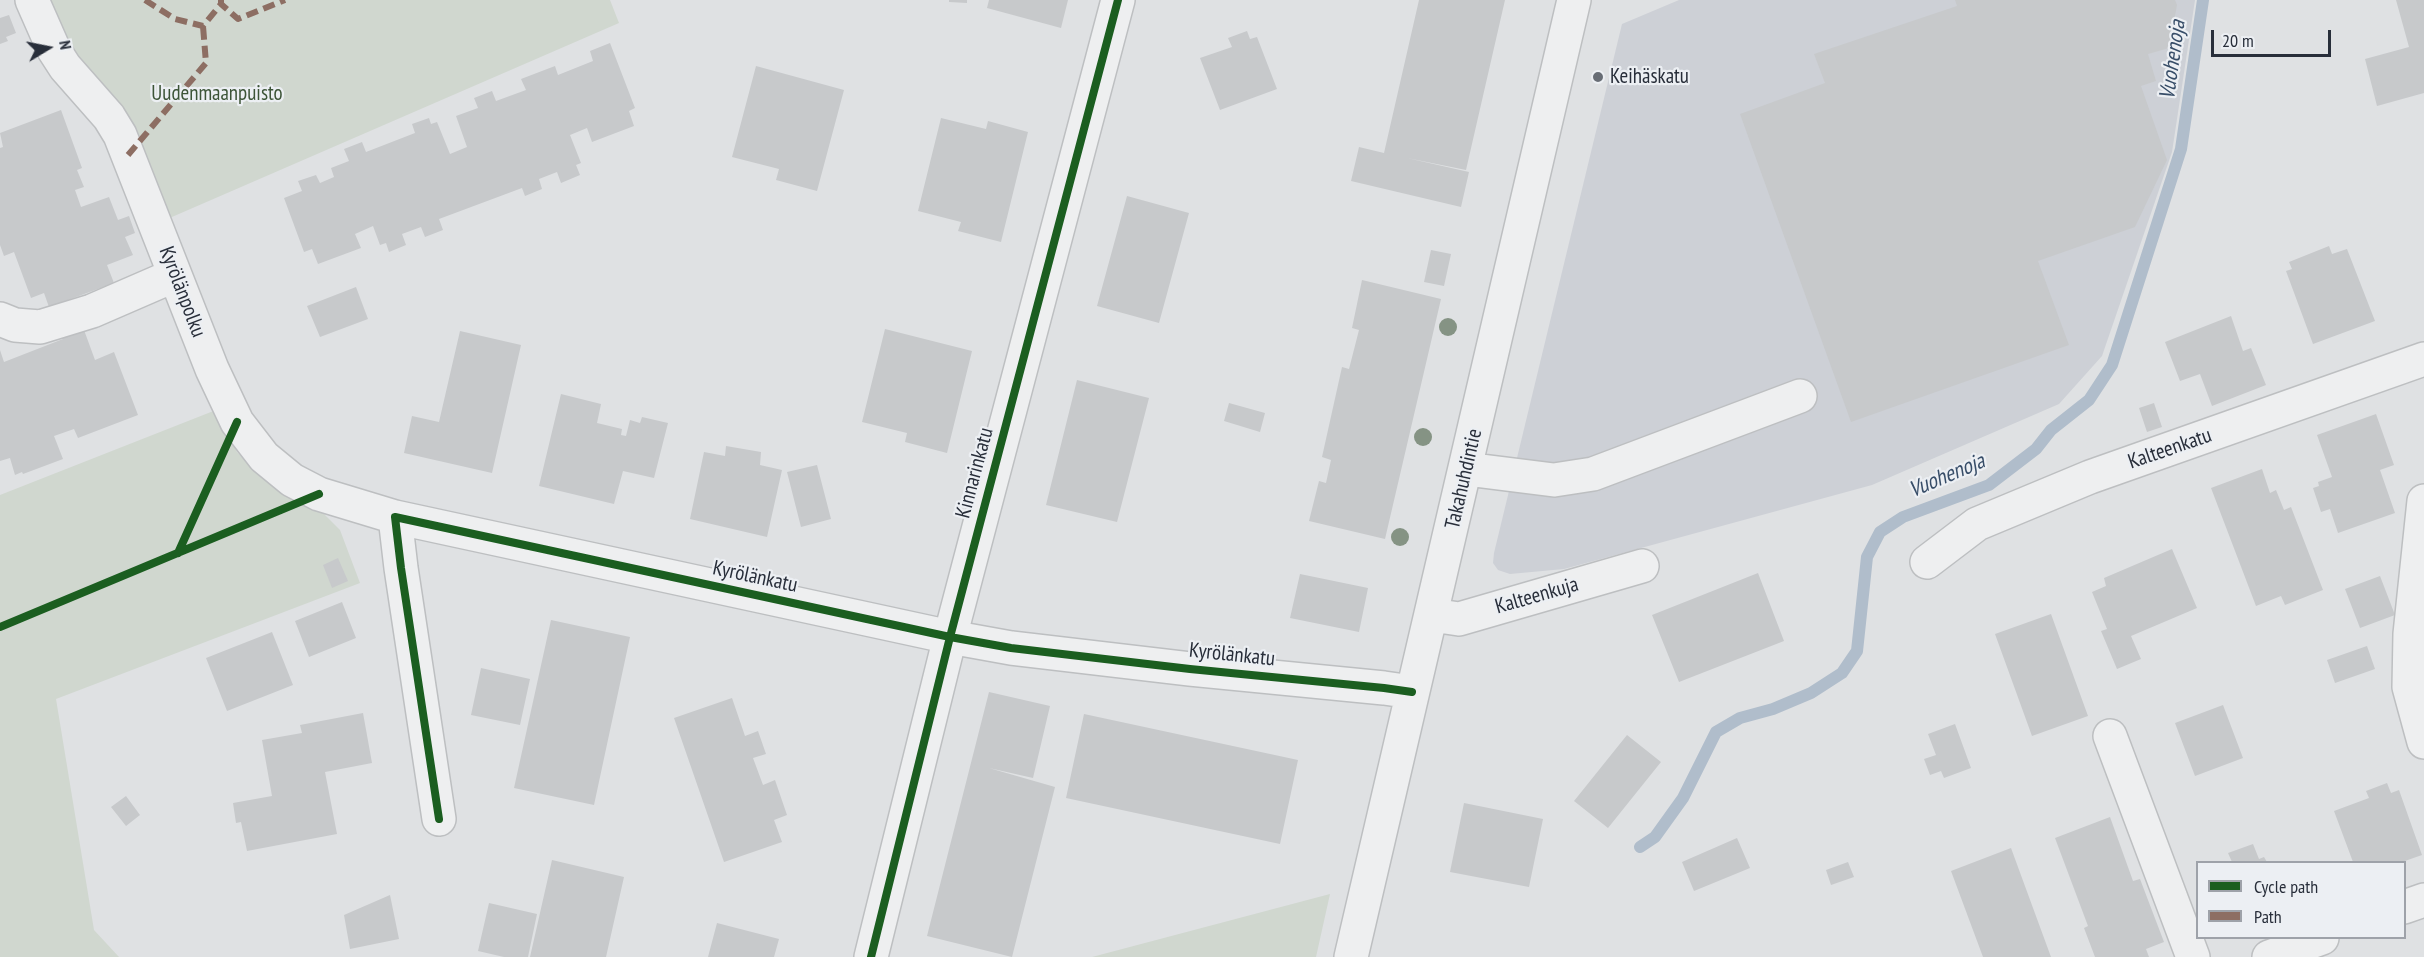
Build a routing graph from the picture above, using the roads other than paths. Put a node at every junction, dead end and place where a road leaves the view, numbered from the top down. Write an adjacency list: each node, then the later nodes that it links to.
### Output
1 (32, 0): 4 (street, Kyrölänpolku)
2 (1118, 0): 14 (street, Kinnarinkatu)
3 (1574, 0): 8 (street, Takahuhdintie)
4 (175, 275): 5 (street); 10 (street, Kyrölänpolku)
5 (0, 319)
6 (2424, 360): 11 (street, Kalteenkatu)
7 (1800, 396): 8 (street)
8 (1466, 469): 13 (street, Takahuhdintie)
9 (2424, 501): 17 (street)
10 (395, 517): 14 (street, Kyrölänkatu); 18 (street)
11 (1928, 562)
12 (1642, 567): 13 (street, Kalteenkuja)
13 (1432, 615): 15 (street, Takahuhdintie)
14 (950, 637): 15 (street, Kyrölänkatu); 22 (street, Kinnarinkatu)
15 (1413, 692): 23 (street, Takahuhdintie)
16 (2110, 735): 24 (street)
17 (2424, 742)
18 (439, 819)
19 (2424, 900): 20 (street)
20 (2406, 906)
21 (2319, 939): 25 (street)
22 (871, 957)
23 (1351, 957)
24 (2193, 957)
25 (2269, 957)

